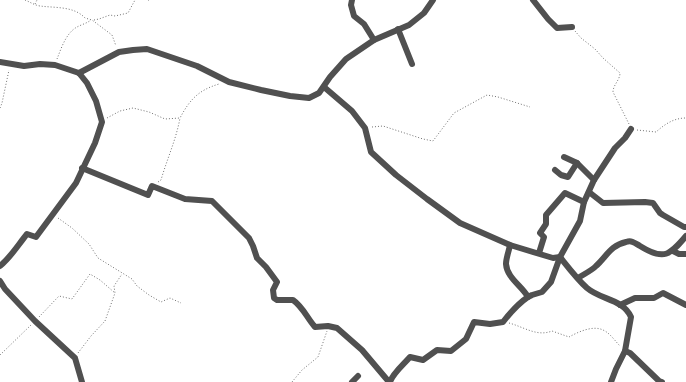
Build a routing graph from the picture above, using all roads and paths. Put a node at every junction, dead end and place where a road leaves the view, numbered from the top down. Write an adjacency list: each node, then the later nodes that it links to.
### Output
1 (25, 0): 9 (path)
2 (38, 0): 9 (path)
3 (135, 0): 10 (path)
4 (148, 0): 5 (path)
5 (150, 0)
6 (352, 0): 13 (street)
7 (433, 0): 12 (street)
8 (533, 0): 11 (street)
9 (35, 4): 10 (path)
10 (92, 20): 14 (path); 18 (path)
11 (572, 27): 28 (path)
12 (398, 29): 13 (street); 17 (street)
13 (374, 40): 21 (street)
14 (119, 52): 19 (street); 20 (street)
15 (0, 62): 16 (street)
16 (8, 64): 18 (street); 23 (path)
17 (412, 64)
18 (55, 65): 19 (street)
19 (79, 74): 26 (street)
20 (229, 82): 21 (street); 24 (path)
21 (324, 87): 27 (street)
22 (530, 107): 27 (path)
23 (0, 108)
24 (180, 118): 26 (path); 34 (path)
25 (686, 118): 28 (path)
26 (102, 122): 31 (street)
27 (365, 128): 40 (street)
28 (631, 129): 33 (street)
29 (564, 157): 30 (street)
30 (577, 163): 32 (street); 33 (street)
31 (82, 168): 34 (street); 37 (street)
32 (555, 170)
33 (594, 180): 35 (street)
34 (152, 186): 56 (street)
35 (589, 192): 36 (street); 38 (street)
36 (584, 202): 42 (street); 44 (street)
37 (53, 214): 45 (street); 46 (path)
38 (686, 227)
39 (686, 236): 41 (street)
40 (510, 245): 42 (street); 50 (street)
41 (673, 251): 43 (street); 47 (street)
42 (539, 253): 44 (street)
43 (686, 254)
44 (560, 257): 47 (street); 50 (street)
45 (0, 266)
46 (122, 274): 49 (path); 51 (path)
47 (578, 278): 52 (street)
48 (0, 280): 54 (street)
49 (115, 293): 54 (path); 59 (path)
50 (528, 297): 55 (street)
51 (181, 303)
52 (620, 305): 53 (street); 57 (street)
53 (686, 306)
54 (35, 321): 58 (path); 59 (street)
55 (503, 322): 57 (path); 64 (street)
56 (328, 326): 62 (path); 64 (street)
57 (625, 351): 65 (street); 66 (street)
58 (0, 355)
59 (75, 358): 61 (street)
60 (358, 376): 63 (street)
61 (82, 382)
62 (292, 382)
63 (352, 382)
64 (389, 382)
65 (611, 382)
66 (662, 382)

